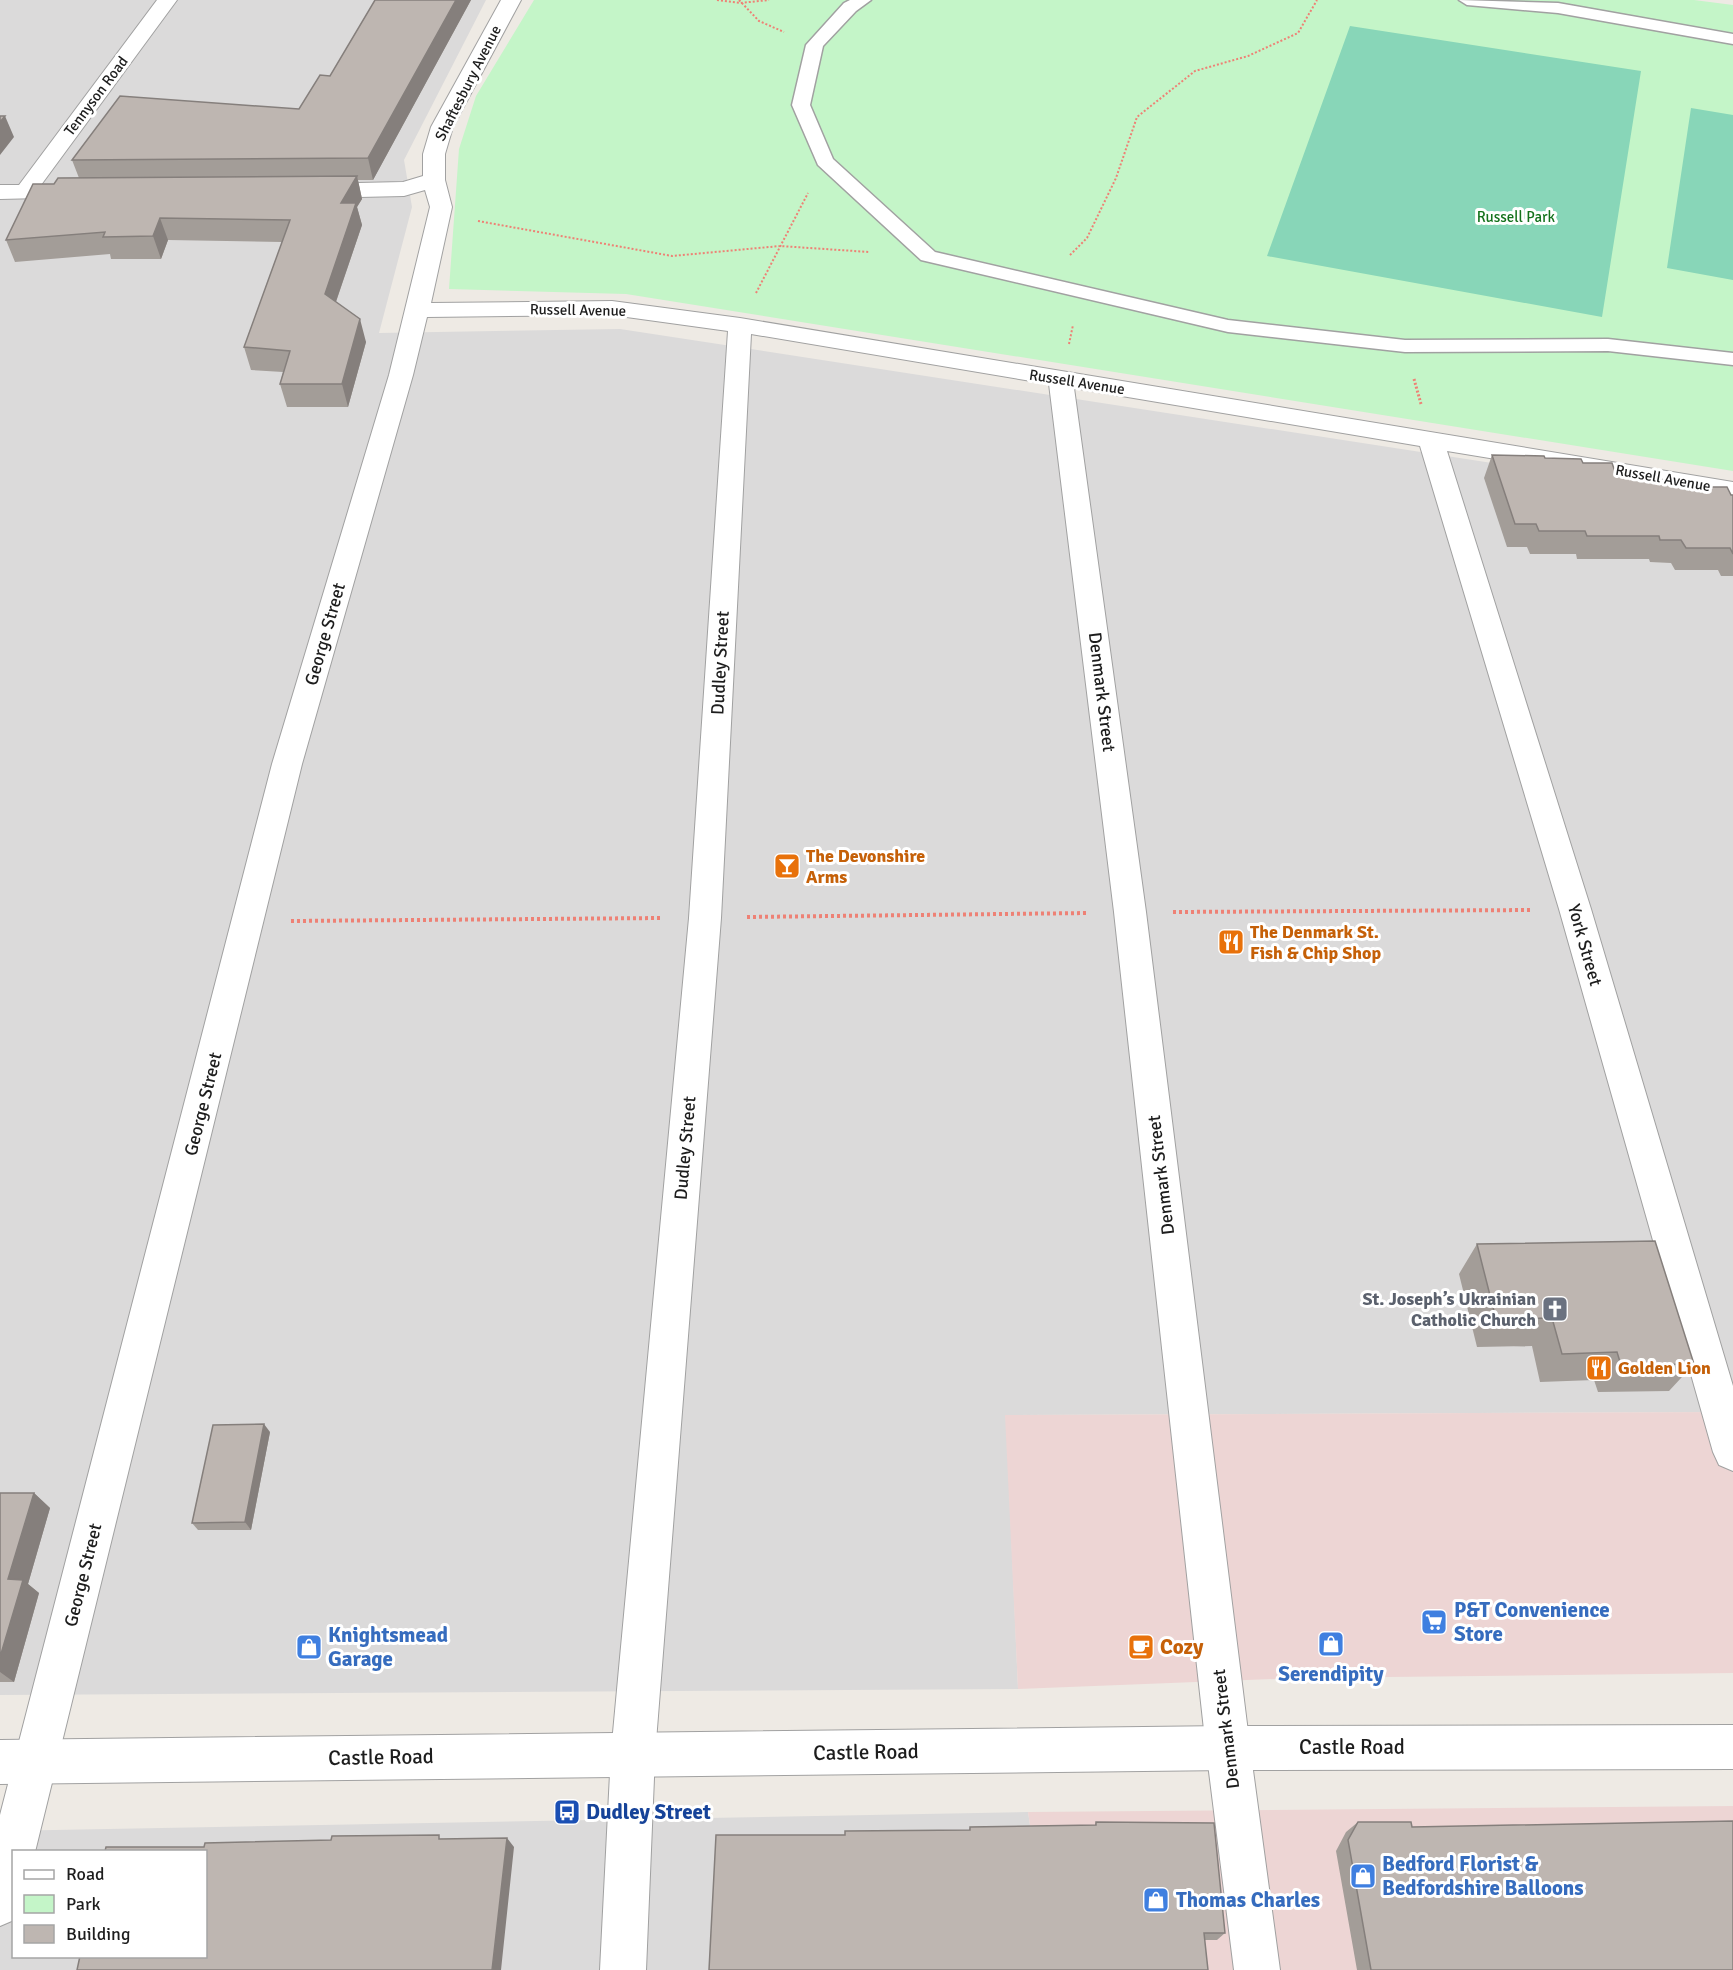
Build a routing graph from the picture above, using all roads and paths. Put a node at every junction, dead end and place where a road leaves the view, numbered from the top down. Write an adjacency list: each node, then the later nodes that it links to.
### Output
1 (167, 0): 14 (street, Tennyson Road)
2 (511, 0): 12 (street, Shaftesbury Avenue)
3 (717, 0): 8 (path)
4 (769, 0): 8 (path)
5 (863, 0): 10 (lane)
6 (1317, 0): 20 (path)
7 (1467, 0): 9 (lane)
8 (740, 2): 10 (path)
9 (1733, 39)
10 (815, 45): 11 (lane)
11 (825, 161): 18 (path); 19 (lane)
12 (434, 180): 16 (street); 17 (street, Shaftesbury Avenue)
13 (0, 192): 14 (street)
14 (25, 192): 15 (street)
15 (96, 192)
16 (287, 192)
17 (439, 214): 18 (path); 22 (street, Shaftesbury Avenue)
18 (780, 246): 19 (path); 23 (path)
19 (928, 256): 20 (lane)
20 (1038, 283): 21 (lane)
21 (1080, 293): 24 (lane); 26 (path)
22 (417, 310): 23 (street, Russell Avenue); 32 (street, George Street)
23 (740, 325): 26 (street, Russell Avenue); 31 (street, Dudley Street)
24 (1405, 346): 25 (lane); 27 (path)
25 (1733, 359)
26 (1061, 380): 27 (street, Russell Avenue); 30 (street, Denmark Street)
27 (1431, 439): 28 (street, Russell Avenue); 29 (street, York Street)
28 (1733, 490)
29 (1575, 909): 30 (path); 33 (street, York Street)
30 (1130, 912): 31 (path); 35 (street, Denmark Street)
31 (705, 918): 32 (path); 36 (street, Dudley Street)
32 (249, 922): 37 (street, George Street)
33 (1733, 1452)
34 (1733, 1747): 35 (street, Castle Road)
35 (1228, 1748): 36 (street, Castle Road); 40 (street, Denmark Street)
36 (633, 1754): 37 (street, Castle Road); 39 (street, Dudley Street)
37 (18, 1761): 38 (street, George Street)
38 (0, 1903)
39 (623, 1970)
40 (1257, 1970)

